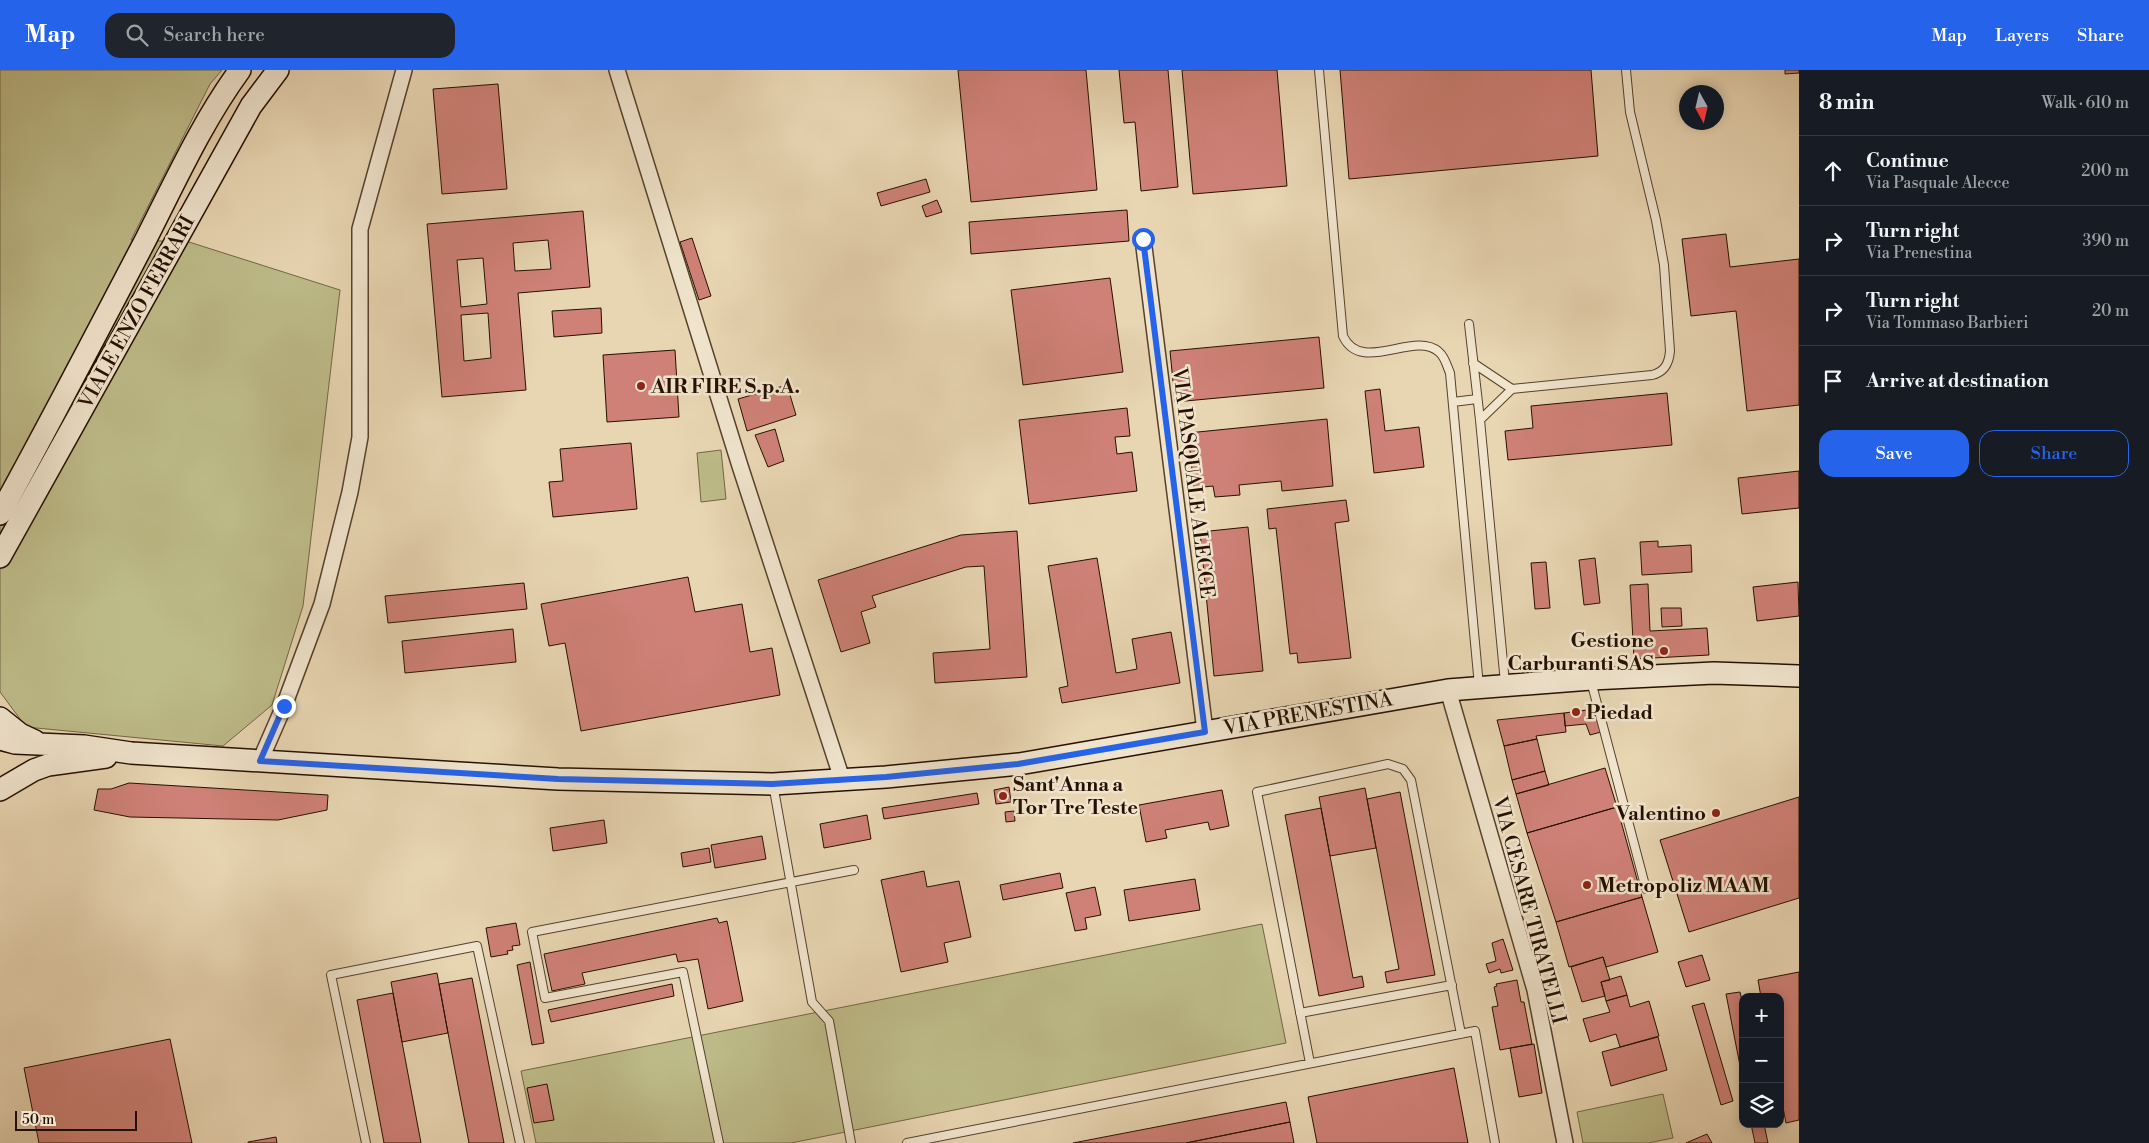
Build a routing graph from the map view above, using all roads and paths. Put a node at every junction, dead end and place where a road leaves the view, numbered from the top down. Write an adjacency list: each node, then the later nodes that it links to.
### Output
1 (240, 70): 14 (street, VIALE ENZO FERRARI)
2 (278, 70): 15 (street, VIALE ENZO FERRARI)
3 (404, 70): 26 (street)
4 (617, 70): 27 (street)
5 (1319, 70): 12 (lane)
6 (1626, 70): 10 (lane)
7 (1143, 239): 22 (street, VIA PASQUALE ALECCE)
8 (1469, 324): 9 (lane)
9 (1473, 363): 10 (lane); 11 (lane)
10 (1512, 389): 13 (lane)
11 (1477, 399): 12 (lane); 13 (lane)
12 (1453, 402): 19 (lane)
13 (1480, 420): 18 (lane)
14 (0, 514)
15 (0, 557)
16 (1799, 676): 17 (street, VIA PRENESTINA)
17 (1591, 679): 18 (street, VIA PRENESTINA); 32 (lane)
18 (1505, 685): 19 (street, VIA PRENESTINA)
19 (1480, 687): 20 (street, VIA PRENESTINA)
20 (1448, 690): 22 (street, VIA PRENESTINA); 43 (street, VIA CESARE TIRATELLI)
21 (0, 718): 24 (street)
22 (1205, 732): 27 (street, VIA PRENESTINA)
23 (0, 739): 24 (street, VIA PRENESTINA)
24 (42, 744): 25 (street, VIA PRENESTINA)
25 (131, 753): 26 (street, VIA PRENESTINA); 29 (street, VIA PRENESTINA)
26 (260, 761): 28 (street, VIA PRENESTINA)
27 (842, 779): 28 (street, VIA PRENESTINA)
28 (772, 784): 31 (lane)
29 (0, 790)
30 (854, 870): 31 (lane)
31 (791, 882): 39 (lane); 40 (lane)
32 (1646, 889)
33 (1452, 984): 34 (lane); 34 (lane); 35 (lane)
34 (1300, 1013): 36 (lane)
35 (1461, 1034): 36 (lane); 42 (lane)
36 (1310, 1064): 41 (lane)
37 (366, 1143): 38 (lane)
38 (520, 1143)
39 (719, 1143)
40 (851, 1143)
41 (907, 1143)
42 (1495, 1143)
43 (1565, 1143)

